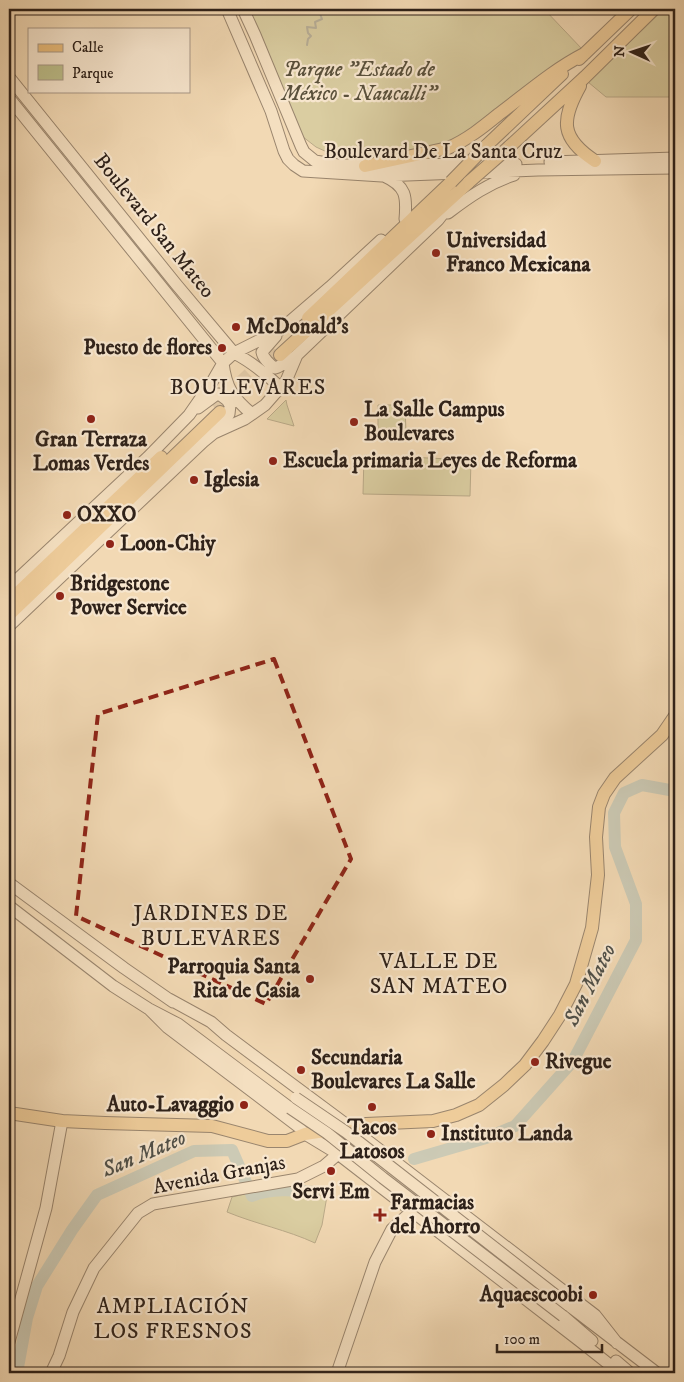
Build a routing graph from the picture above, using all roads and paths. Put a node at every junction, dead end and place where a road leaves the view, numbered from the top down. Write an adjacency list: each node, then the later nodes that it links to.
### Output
1 (228, 9): 14 (main road, Boulevard De La Santa Cruz)
2 (242, 9): 11 (main road, Boulevard De La Santa Cruz)
3 (631, 9): 5 (main road)
4 (654, 9): 7 (main road)
5 (584, 54): 11 (main road); 16 (main road, bridge)
6 (9, 77): 20 (main road, Boulevard San Mateo)
7 (585, 77): 10 (main road); 15 (main road, bridge)
8 (9, 98): 22 (main road, Boulevard San Mateo)
9 (675, 158): 10 (main road, Boulevard De La Santa Cruz)
10 (595, 161): 11 (main road, Boulevard De La Santa Cruz)
11 (365, 166)
12 (675, 168): 13 (main road, Boulevard De La Santa Cruz)
13 (538, 170): 14 (main road, Boulevard De La Santa Cruz); 18 (main road)
14 (382, 176): 17 (main road)
15 (468, 182): 16 (main road); 18 (main road)
16 (451, 183): 17 (main road)
17 (405, 219): 19 (main road)
18 (438, 220): 21 (main road)
19 (280, 330): 20 (main road); 21 (main road)
20 (234, 353): 22 (main road); 23 (main road, Boulevard San Mateo)
21 (297, 355): 23 (main road)
22 (223, 363): 24 (main road, Boulevard San Mateo); 25 (main road)
23 (280, 387): 24 (main road)
24 (252, 414): 26 (main road)
25 (189, 415): 26 (main road); 27 (main road)
26 (214, 434): 30 (main road)
27 (9, 587)
28 (9, 601): 29 (main road)
29 (9, 615)
30 (9, 626)
31 (675, 716): 38 (main road)
32 (9, 883): 34 (main road)
33 (9, 906): 35 (main road)
34 (169, 999): 38 (main road); 45 (main road, bridge)
35 (149, 1009): 39 (main road); 49 (main road, bridge)
36 (9, 1114): 37 (main road)
37 (62, 1121): 39 (main road); 44 (main road)
38 (355, 1131): 39 (main road); 40 (main road, Avenida Granjas); 41 (main road)
39 (305, 1134): 40 (main road)
40 (338, 1154): 43 (main road); 46 (main road, Avenida Granjas)
41 (418, 1180): 42 (main road); 43 (main road)
42 (438, 1196): 43 (main road); 45 (main road)
43 (408, 1208): 47 (main road); 48 (main road)
44 (9, 1342)
45 (617, 1343): 50 (main road)
46 (51, 1373)
47 (337, 1373)
48 (620, 1373)
49 (630, 1373)
50 (657, 1373)

